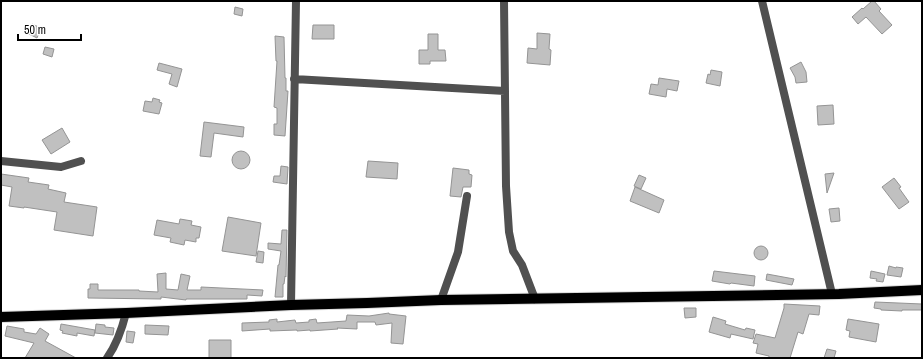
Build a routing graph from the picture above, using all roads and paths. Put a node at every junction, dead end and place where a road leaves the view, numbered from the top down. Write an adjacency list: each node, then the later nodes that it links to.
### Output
1 (296, 1): 4 (street)
2 (504, 1): 5 (street)
3 (762, 1): 10 (street)
4 (294, 79): 5 (street); 13 (street)
5 (505, 91): 11 (street)
6 (1, 161): 7 (street)
7 (81, 161)
8 (467, 196): 12 (street)
9 (922, 290): 10 (main road)
10 (832, 294): 11 (main road)
11 (535, 298): 12 (main road)
12 (441, 300): 13 (main road)
13 (290, 305): 14 (main road)
14 (126, 313): 15 (main road); 16 (street)
15 (1, 317)
16 (107, 358)

